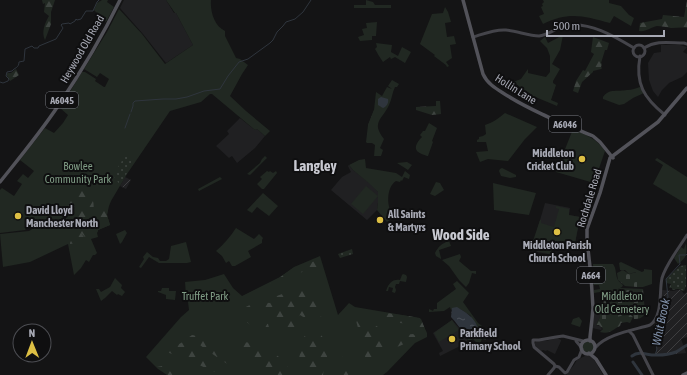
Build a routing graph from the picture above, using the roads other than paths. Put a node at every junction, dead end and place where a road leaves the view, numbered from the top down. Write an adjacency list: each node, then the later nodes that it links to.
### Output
1 (120, 0): 11 (main road, Heywood Old Road / A6045)
2 (463, 0): 3 (main road, Hollin Lane / A6046)
3 (473, 37): 5 (street); 10 (main road, Hollin Lane / A6046)
4 (687, 44): 6 (street)
5 (634, 48): 6 (street); 7 (street)
6 (644, 48): 7 (street)
7 (640, 56): 9 (street)
8 (687, 88): 9 (main road, Rochdale Road)
9 (665, 115): 10 (main road, Rochdale Road)
10 (611, 158): 13 (main road, Rochdale Road / A664)
11 (0, 182)
12 (687, 235): 14 (street)
13 (590, 329): 16 (main road, A664); 17 (main road, A664)
14 (629, 331): 18 (street); 27 (street)
15 (575, 340): 16 (street); 20 (street); 23 (street)
16 (584, 341): 17 (main road); 20 (main road, A664)
17 (592, 342): 18 (street); 19 (main road, A664)
18 (601, 342): 19 (street)
19 (595, 348): 21 (main road); 22 (main road, A664)
20 (581, 352): 21 (main road, A664); 23 (street)
21 (589, 353): 22 (main road, A664)
22 (596, 359): 26 (main road, A664)
23 (555, 366): 25 (street)
24 (687, 373): 28 (main road)
25 (548, 375)
26 (606, 375)
27 (653, 375)
28 (683, 375)

